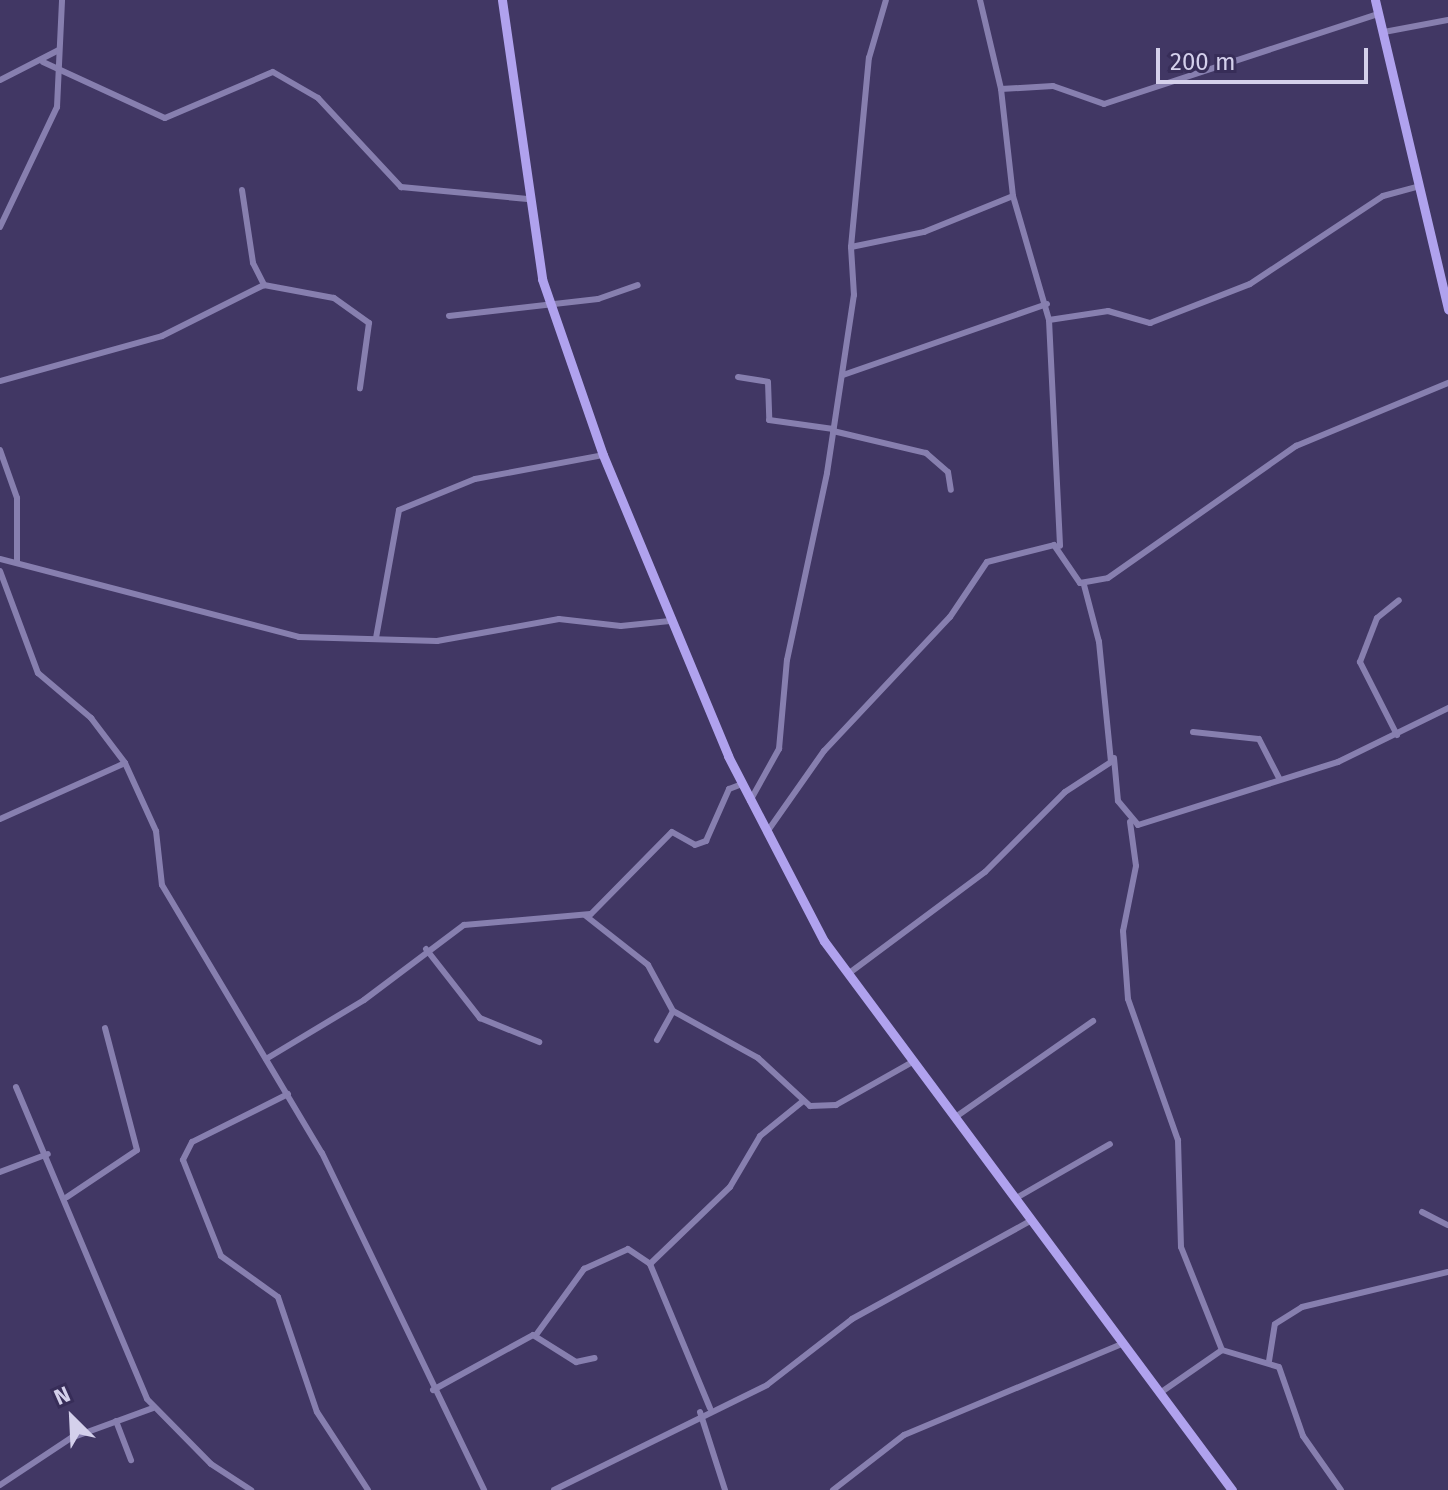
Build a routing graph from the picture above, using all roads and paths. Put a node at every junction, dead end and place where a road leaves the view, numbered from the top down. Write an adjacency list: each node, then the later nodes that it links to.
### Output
1 (62, 0): 9 (street)
2 (502, 0): 17 (main road)
3 (886, 0): 19 (street)
4 (980, 0): 13 (street)
5 (1375, 0): 6 (main road)
6 (1378, 14): 8 (main road); 13 (street)
7 (1448, 20): 8 (street)
8 (1384, 32): 14 (main road)
9 (59, 50): 10 (street); 11 (street)
10 (43, 62): 11 (street); 12 (street)
11 (58, 70): 17 (street); 18 (street)
12 (0, 80)
13 (1001, 89): 16 (street)
14 (1417, 187): 20 (main road); 27 (street)
15 (242, 190): 21 (street)
16 (1013, 196): 19 (street); 23 (street)
17 (527, 199): 24 (main road)
18 (0, 227)
19 (851, 247): 28 (street)
20 (1444, 277): 25 (main road)
21 (264, 285): 30 (street); 32 (street)
22 (638, 285): 24 (street)
23 (1047, 304): 27 (street); 28 (street)
24 (550, 305): 26 (street); 35 (main road)
25 (1448, 310)
26 (449, 316)
27 (1049, 320): 37 (street)
28 (843, 375): 33 (street)
29 (738, 377): 33 (street)
30 (0, 381)
31 (1448, 383): 41 (street)
32 (360, 388)
33 (833, 430): 36 (street); 54 (street)
34 (0, 450): 39 (street)
35 (603, 455): 43 (main road); 44 (street)
36 (951, 490)
37 (1060, 546): 41 (street); 57 (street)
38 (0, 559): 39 (street)
39 (17, 561): 44 (street)
40 (0, 571): 49 (street)
41 (1084, 585): 48 (street)
42 (1399, 600): 47 (street)
43 (670, 621): 44 (street); 53 (main road)
44 (376, 638)
45 (1448, 708): 47 (street)
46 (1193, 732): 52 (street)
47 (1397, 735): 52 (street)
48 (1113, 754): 50 (street); 51 (street)
49 (125, 763): 55 (street); 66 (street)
50 (1093, 776): 51 (street); 60 (street)
51 (1115, 776): 56 (street)
52 (1279, 778): 56 (street)
53 (742, 784): 54 (main road); 58 (street)
54 (750, 801): 57 (main road)
55 (0, 819)
56 (1130, 822): 84 (street)
57 (767, 832): 60 (main road)
58 (586, 916): 59 (street); 61 (street)
59 (426, 949): 65 (street); 66 (street)
60 (848, 974): 67 (main road)
61 (673, 1011): 64 (street); 70 (street)
62 (1093, 1021): 71 (street)
63 (105, 1028): 75 (street)
64 (657, 1040)
65 (539, 1042)
66 (266, 1059): 69 (street)
67 (914, 1061): 70 (street); 71 (main road)
68 (16, 1087): 73 (street)
69 (288, 1094): 87 (street); 96 (street)
70 (803, 1101): 80 (street)
71 (957, 1116): 76 (main road)
72 (1110, 1144): 76 (street)
73 (48, 1154): 74 (street); 75 (street)
74 (0, 1172)
75 (67, 1197): 89 (street)
76 (1018, 1197): 78 (main road)
77 (1422, 1212): 79 (street)
78 (1034, 1219): 83 (main road); 90 (street)
79 (1448, 1225)
80 (650, 1264): 82 (street); 90 (street)
81 (1448, 1272): 86 (street)
82 (536, 1335): 85 (street); 87 (street)
83 (1122, 1344): 88 (main road); 100 (street)
84 (1222, 1350): 86 (street); 88 (street)
85 (595, 1358)
86 (1269, 1361): 102 (street)
87 (433, 1390): 97 (street)
88 (1158, 1395): 101 (main road)
89 (153, 1408): 92 (street); 95 (street)
90 (710, 1408): 91 (street)
91 (700, 1412): 98 (street); 99 (street)
92 (116, 1421): 93 (street); 94 (street)
93 (131, 1460)
94 (0, 1485)
95 (251, 1490)
96 (368, 1490)
97 (484, 1490)
98 (554, 1490)
99 (725, 1490)
100 (833, 1490)
101 (1232, 1490)
102 (1341, 1490)

